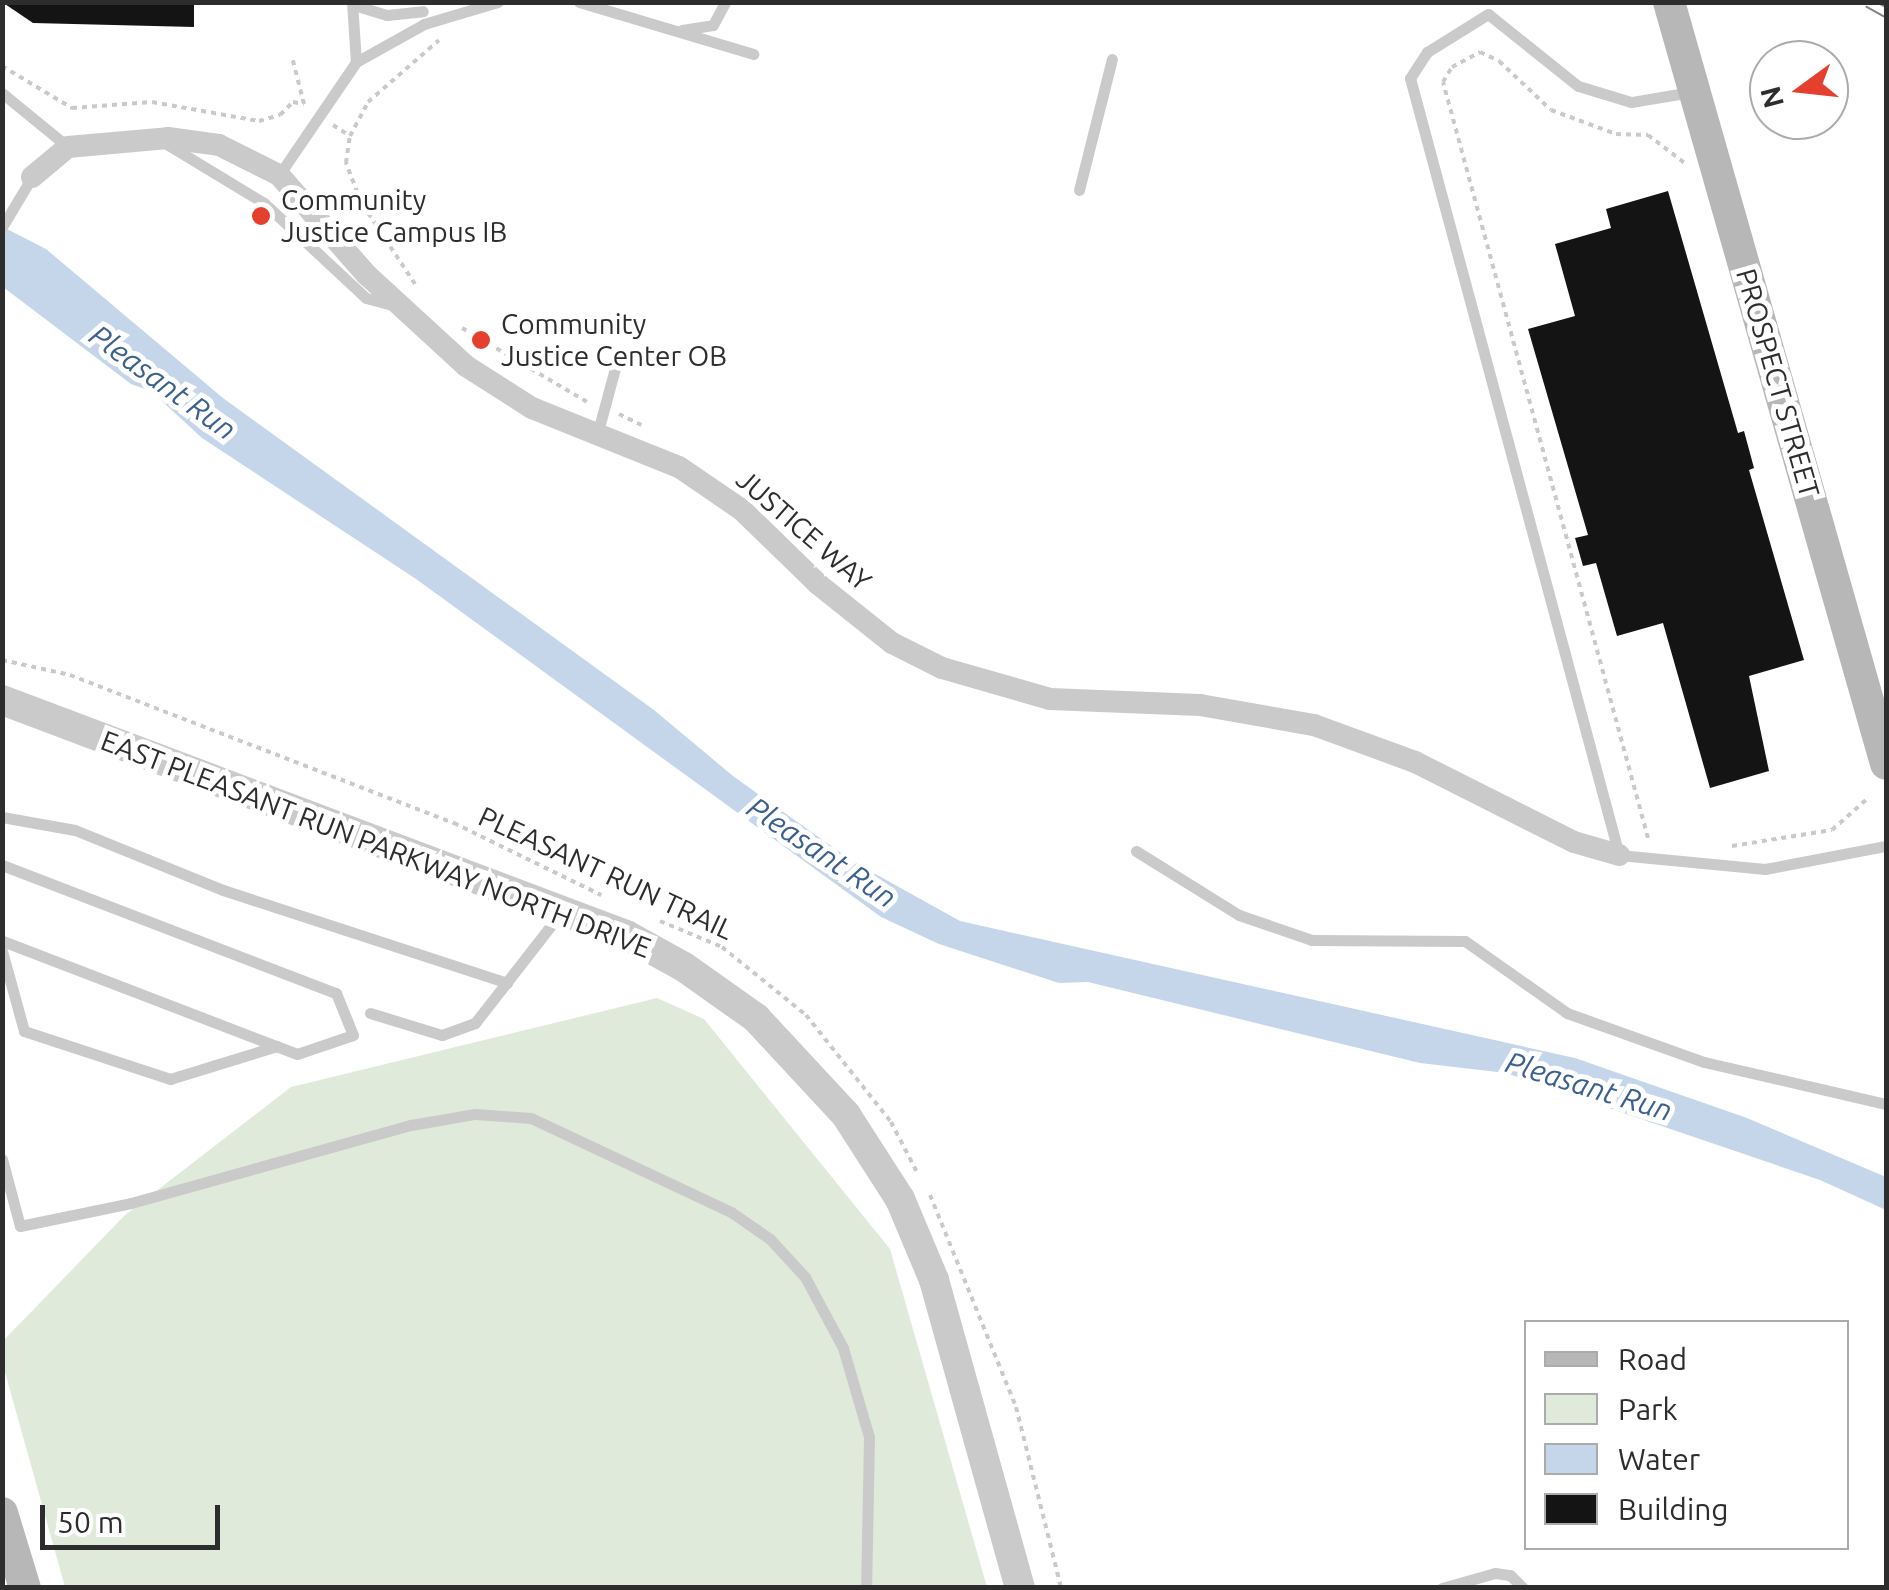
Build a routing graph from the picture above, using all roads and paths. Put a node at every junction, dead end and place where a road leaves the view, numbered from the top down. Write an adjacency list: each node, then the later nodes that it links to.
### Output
1 (498, 2): 10 (lane)
2 (579, 2): 9 (lane)
3 (725, 2): 9 (lane)
4 (1479, 2): 8 (lane)
5 (1669, 2): 17 (main road, PROSPECT STREET)
6 (353, 4): 7 (lane); 15 (lane)
7 (428, 7): 10 (lane)
8 (1488, 14): 17 (lane); 47 (lane)
9 (668, 30): 12 (lane)
10 (396, 36): 15 (lane)
11 (443, 38): 20 (path)
12 (753, 54)
13 (292, 57): 16 (path)
14 (1112, 59): 26 (lane)
15 (356, 62): 24 (lane)
16 (2, 66)
17 (1694, 91): 38 (main road, PROSPECT STREET)
18 (2, 93): 22 (lane)
19 (334, 126): 20 (path)
20 (350, 136): 28 (path)
21 (157, 138): 22 (street, JUSTICE WAY); 24 (street, JUSTICE WAY); 29 (lane)
22 (68, 147): 25 (street)
23 (1687, 165): 42 (path)
24 (279, 175): 29 (street, JUSTICE WAY)
25 (32, 177): 27 (lane)
26 (1079, 190)
27 (2, 227)
28 (422, 292)
29 (403, 308): 35 (street, JUSTICE WAY)
30 (454, 322): 32 (path)
31 (618, 358): 35 (lane)
32 (588, 402)
33 (628, 416): 34 (path)
34 (654, 432)
35 (597, 436): 47 (street, JUSTICE WAY)
36 (2, 660): 49 (path, PLEASANT RUN TRAIL)
37 (2, 700): 50 (street, EAST PLEASANT RUN PARKWAY NORTH DRIVE)
38 (1886, 764)
39 (1868, 798): 45 (path)
40 (2, 817): 54 (lane)
41 (1636, 837): 42 (path)
42 (1648, 838): 43 (path)
43 (1665, 840)
44 (1886, 846): 47 (lane)
45 (1730, 847)
46 (1136, 851): 57 (lane)
47 (1619, 855)
48 (2, 864): 56 (lane)
49 (616, 901)
50 (563, 911): 54 (lane); 62 (street, EAST PLEASANT RUN PARKWAY NORTH DRIVE)
51 (652, 917): 63 (path, PLEASANT RUN TRAIL)
52 (2, 941): 56 (lane)
53 (2, 950): 56 (lane)
54 (507, 983): 55 (lane)
55 (370, 1013)
56 (277, 1046)
57 (1886, 1104)
58 (2, 1159): 61 (lane)
59 (2, 1513): 60 (main road)
60 (15, 1568)
61 (866, 1588)
62 (1020, 1588)
63 (1061, 1588)
64 (1442, 1588): 65 (lane)
65 (1522, 1588)

